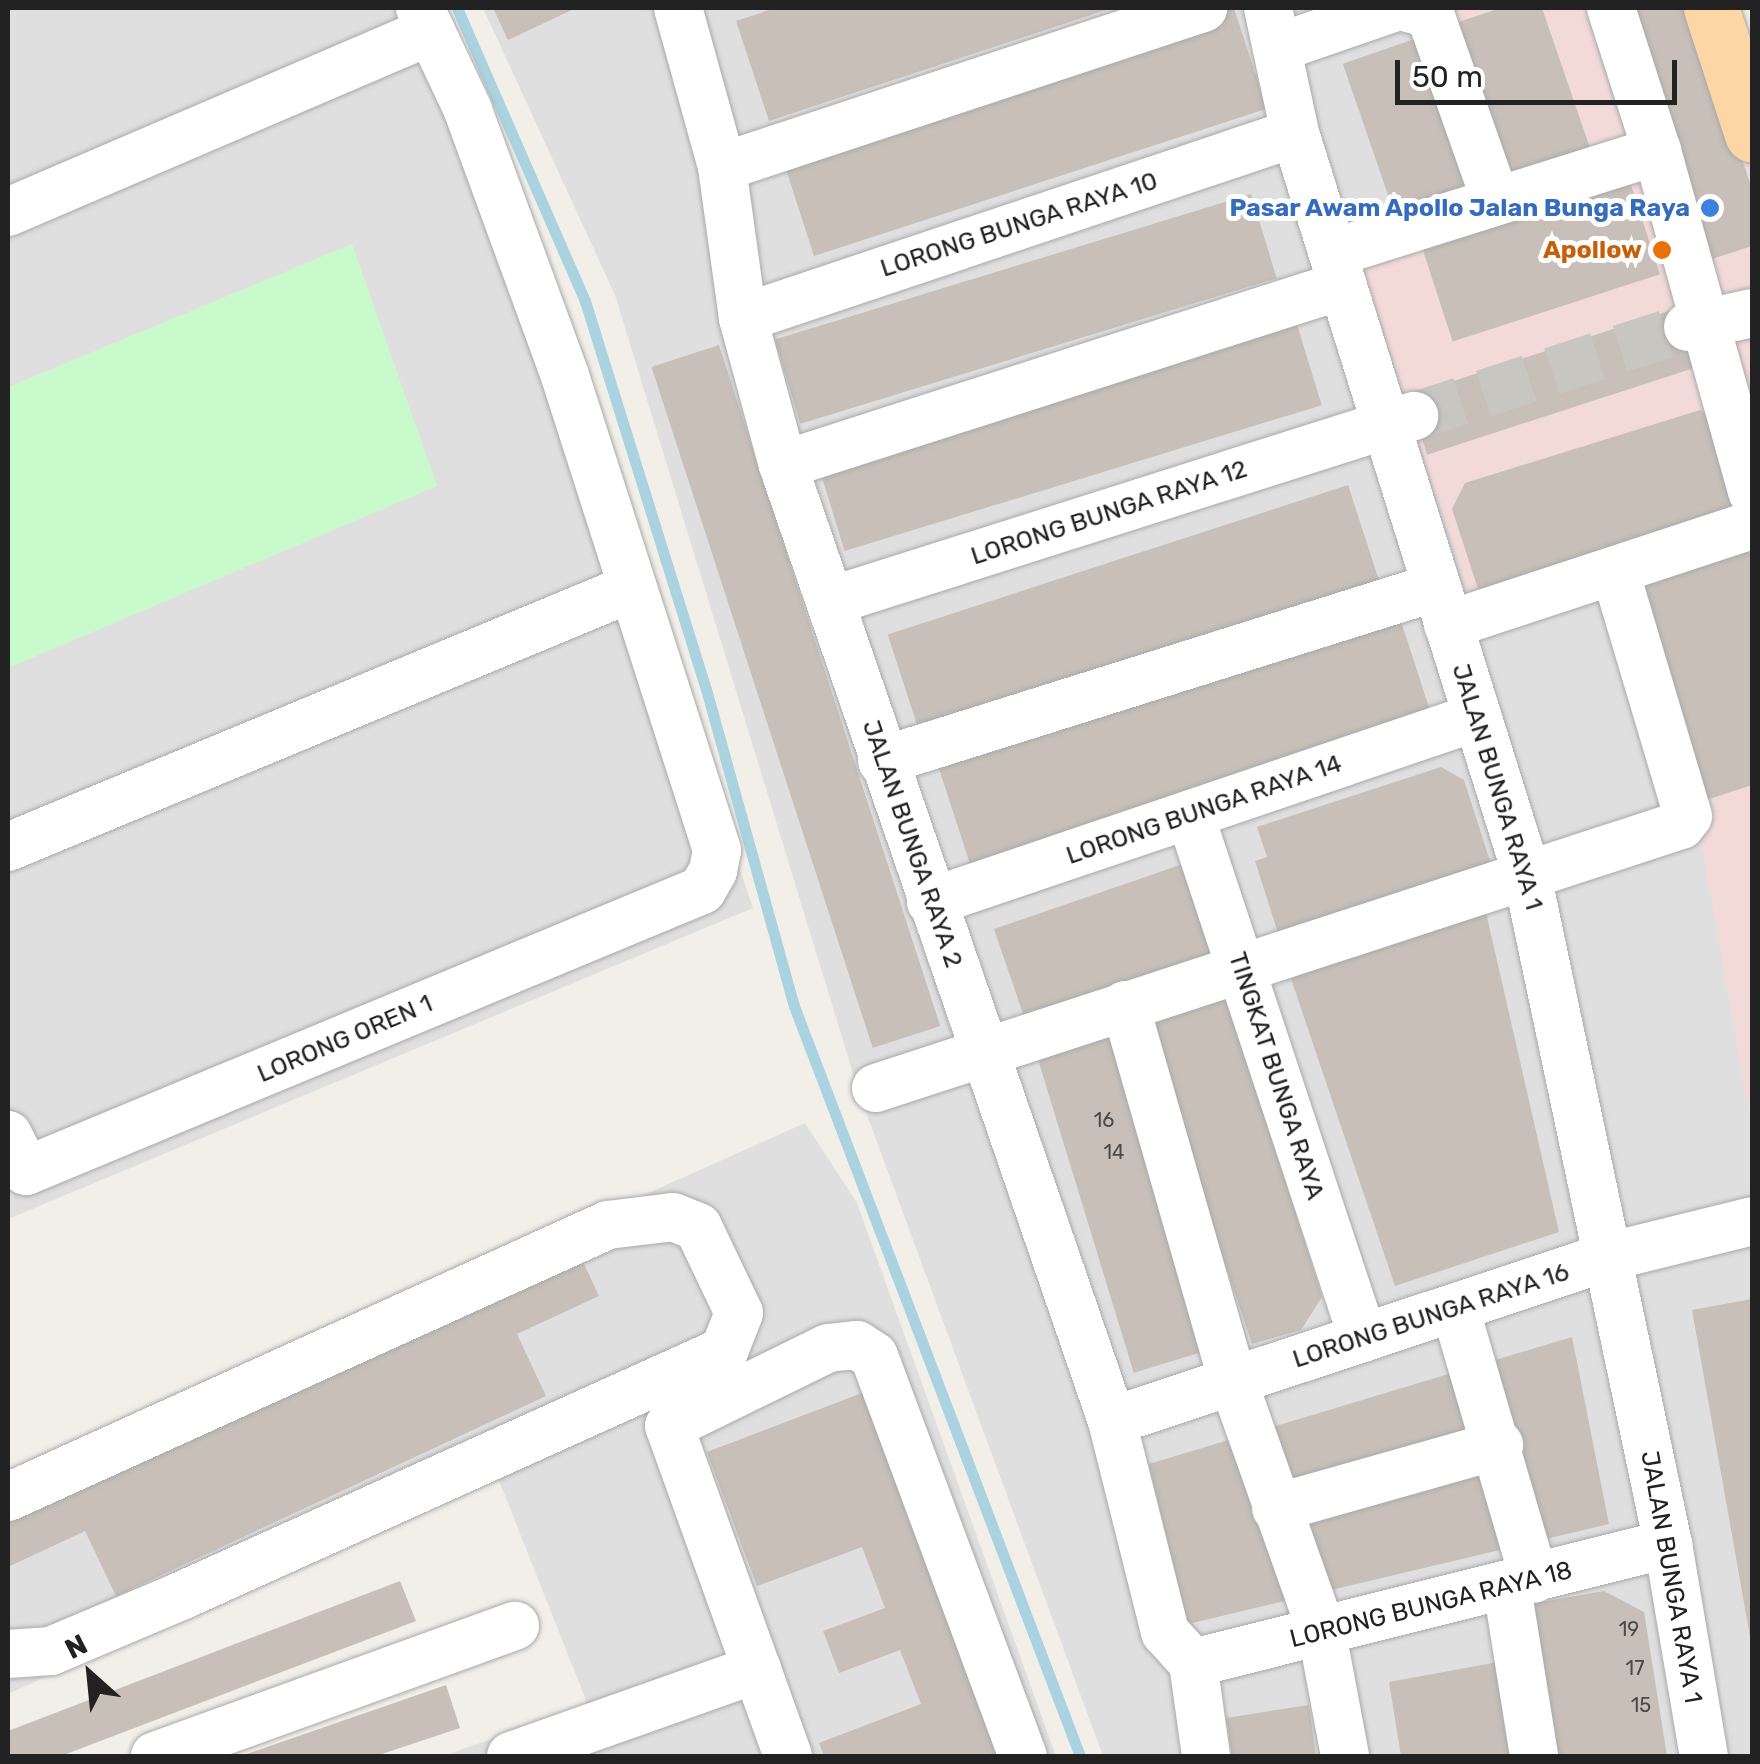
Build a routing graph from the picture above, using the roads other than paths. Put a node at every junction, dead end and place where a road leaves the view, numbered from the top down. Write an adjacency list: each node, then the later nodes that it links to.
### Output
1 (1203, 8): 12 (street)
2 (1393, 8): 8 (street)
3 (1408, 8): 13 (street)
4 (1611, 8): 11 (street)
5 (1711, 8): 10 (main road)
6 (684, 9): 12 (street, JALAN BUNGA RAYA 2)
7 (426, 19): 14 (street); 23 (street)
8 (1272, 28): 9 (street, JALAN BUNGA RAYA 1)
9 (1296, 133): 15 (street, JALAN BUNGA RAYA 1); 16 (street, LORONG BUNGA RAYA 10)
10 (1752, 134)
11 (1656, 151): 13 (street); 17 (street)
12 (722, 167): 16 (street, JALAN BUNGA RAYA 2)
13 (1496, 201): 15 (street)
14 (8, 212)
15 (1338, 269): 18 (street, JALAN BUNGA RAYA 1); 19 (street)
16 (742, 318): 19 (street, JALAN BUNGA RAYA 2)
17 (1716, 321): 20 (street)
18 (1400, 420): 24 (street, LORONG BUNGA RAYA 12); 25 (street, JALAN BUNGA RAYA 1)
19 (783, 466): 24 (street, JALAN BUNGA RAYA 2)
20 (1752, 492)
21 (1752, 525): 22 (street)
22 (1615, 571): 25 (street); 30 (street)
23 (629, 590): 29 (street); 36 (street, LORONG OREN 1)
24 (831, 600): 27 (street, JALAN BUNGA RAYA 2)
25 (1442, 606): 26 (street, JALAN BUNGA RAYA 1); 27 (street)
26 (1478, 718): 28 (street, LORONG BUNGA RAYA 14); 30 (street, JALAN BUNGA RAYA 1)
27 (882, 761): 31 (street, JALAN BUNGA RAYA 2)
28 (1190, 815): 31 (street, LORONG BUNGA RAYA 14); 32 (street, TINGKAT BUNGA RAYA)
29 (8, 847)
30 (1528, 875): 32 (street); 38 (street, JALAN BUNGA RAYA 1)
31 (931, 902): 34 (street, JALAN BUNGA RAYA 2)
32 (1240, 968): 33 (street); 40 (street, TINGKAT BUNGA RAYA)
33 (1124, 1005): 34 (street); 41 (street)
34 (982, 1052): 35 (street); 42 (street, JALAN BUNGA RAYA 2)
35 (876, 1088)
36 (14, 1162)
37 (1752, 1221): 38 (street, LORONG BUNGA RAYA 16)
38 (1607, 1258): 39 (street, LORONG BUNGA RAYA 16); 46 (street, JALAN BUNGA RAYA 1)
39 (1455, 1308): 40 (street, LORONG BUNGA RAYA 16); 43 (street)
40 (1364, 1338): 41 (street, LORONG BUNGA RAYA 16)
41 (1233, 1381): 42 (street, LORONG BUNGA RAYA 16); 45 (street)
42 (1112, 1421): 51 (street, JALAN BUNGA RAYA 2)
43 (1499, 1446): 45 (street); 47 (street)
44 (8, 1498): 50 (street)
45 (1276, 1508): 49 (street)
46 (1668, 1544): 47 (street, LORONG BUNGA RAYA 18); 60 (street, JALAN BUNGA RAYA 1)
47 (1520, 1583): 49 (street, LORONG BUNGA RAYA 18); 59 (street)
48 (515, 1626): 53 (street)
49 (1322, 1633): 51 (street, LORONG BUNGA RAYA 18); 58 (street)
50 (11, 1643)
51 (1193, 1663): 57 (street)
52 (757, 1669): 54 (street); 55 (street); 56 (street)
53 (155, 1756)
54 (510, 1756)
55 (788, 1756)
56 (1022, 1756)
57 (1206, 1756)
58 (1345, 1756)
59 (1534, 1756)
60 (1704, 1756)

